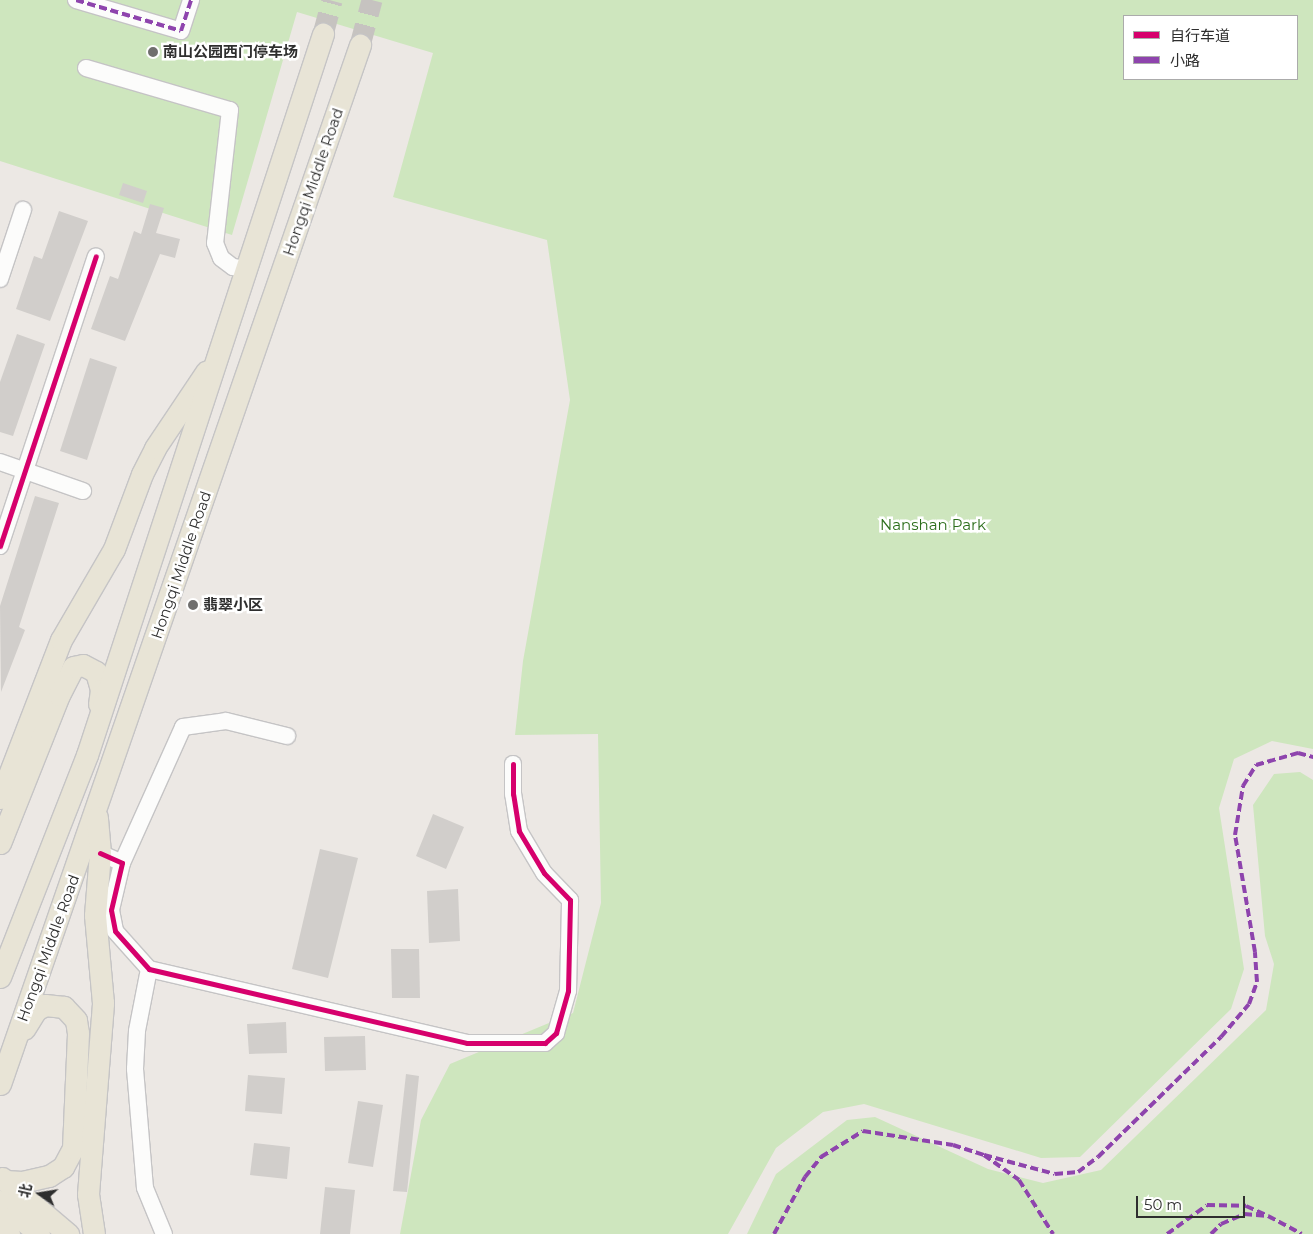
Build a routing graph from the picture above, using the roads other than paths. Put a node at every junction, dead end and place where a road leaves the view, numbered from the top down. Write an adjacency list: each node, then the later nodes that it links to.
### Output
1 (76, 0): 2 (street)
2 (191, 0)
3 (323, 34): 8 (main road, Hongqi Middle Road)
4 (360, 45): 19 (main road, Hongqi Middle Road)
5 (86, 68): 8 (street)
6 (24, 210): 9 (street)
7 (96, 256): 12 (street)
8 (248, 269): 10 (main road, Hongqi Middle Road)
9 (0, 279)
10 (221, 349): 16 (main road, Hongqi Middle Road); 18 (main road)
11 (0, 462): 12 (street)
12 (27, 471): 13 (street); 14 (street)
13 (83, 491)
14 (0, 546)
15 (287, 736): 22 (street)
16 (87, 755): 20 (main road); 24 (main road, Hongqi Middle Road)
17 (514, 764): 23 (street)
18 (0, 798)
19 (97, 812): 21 (main road); 25 (main road, Hongqi Middle Road)
20 (0, 843)
21 (100, 854): 22 (street); 32 (main road)
22 (122, 863): 23 (street)
23 (150, 969): 33 (street)
24 (0, 976)
25 (15, 1038): 26 (main road, Hongqi Middle Road); 27 (main road)
26 (0, 1084)
27 (2, 1186): 30 (main road); 31 (main road)
28 (0, 1216): 29 (main road)
29 (9, 1234)
30 (39, 1234)
31 (68, 1234)
32 (94, 1234)
33 (164, 1234)

